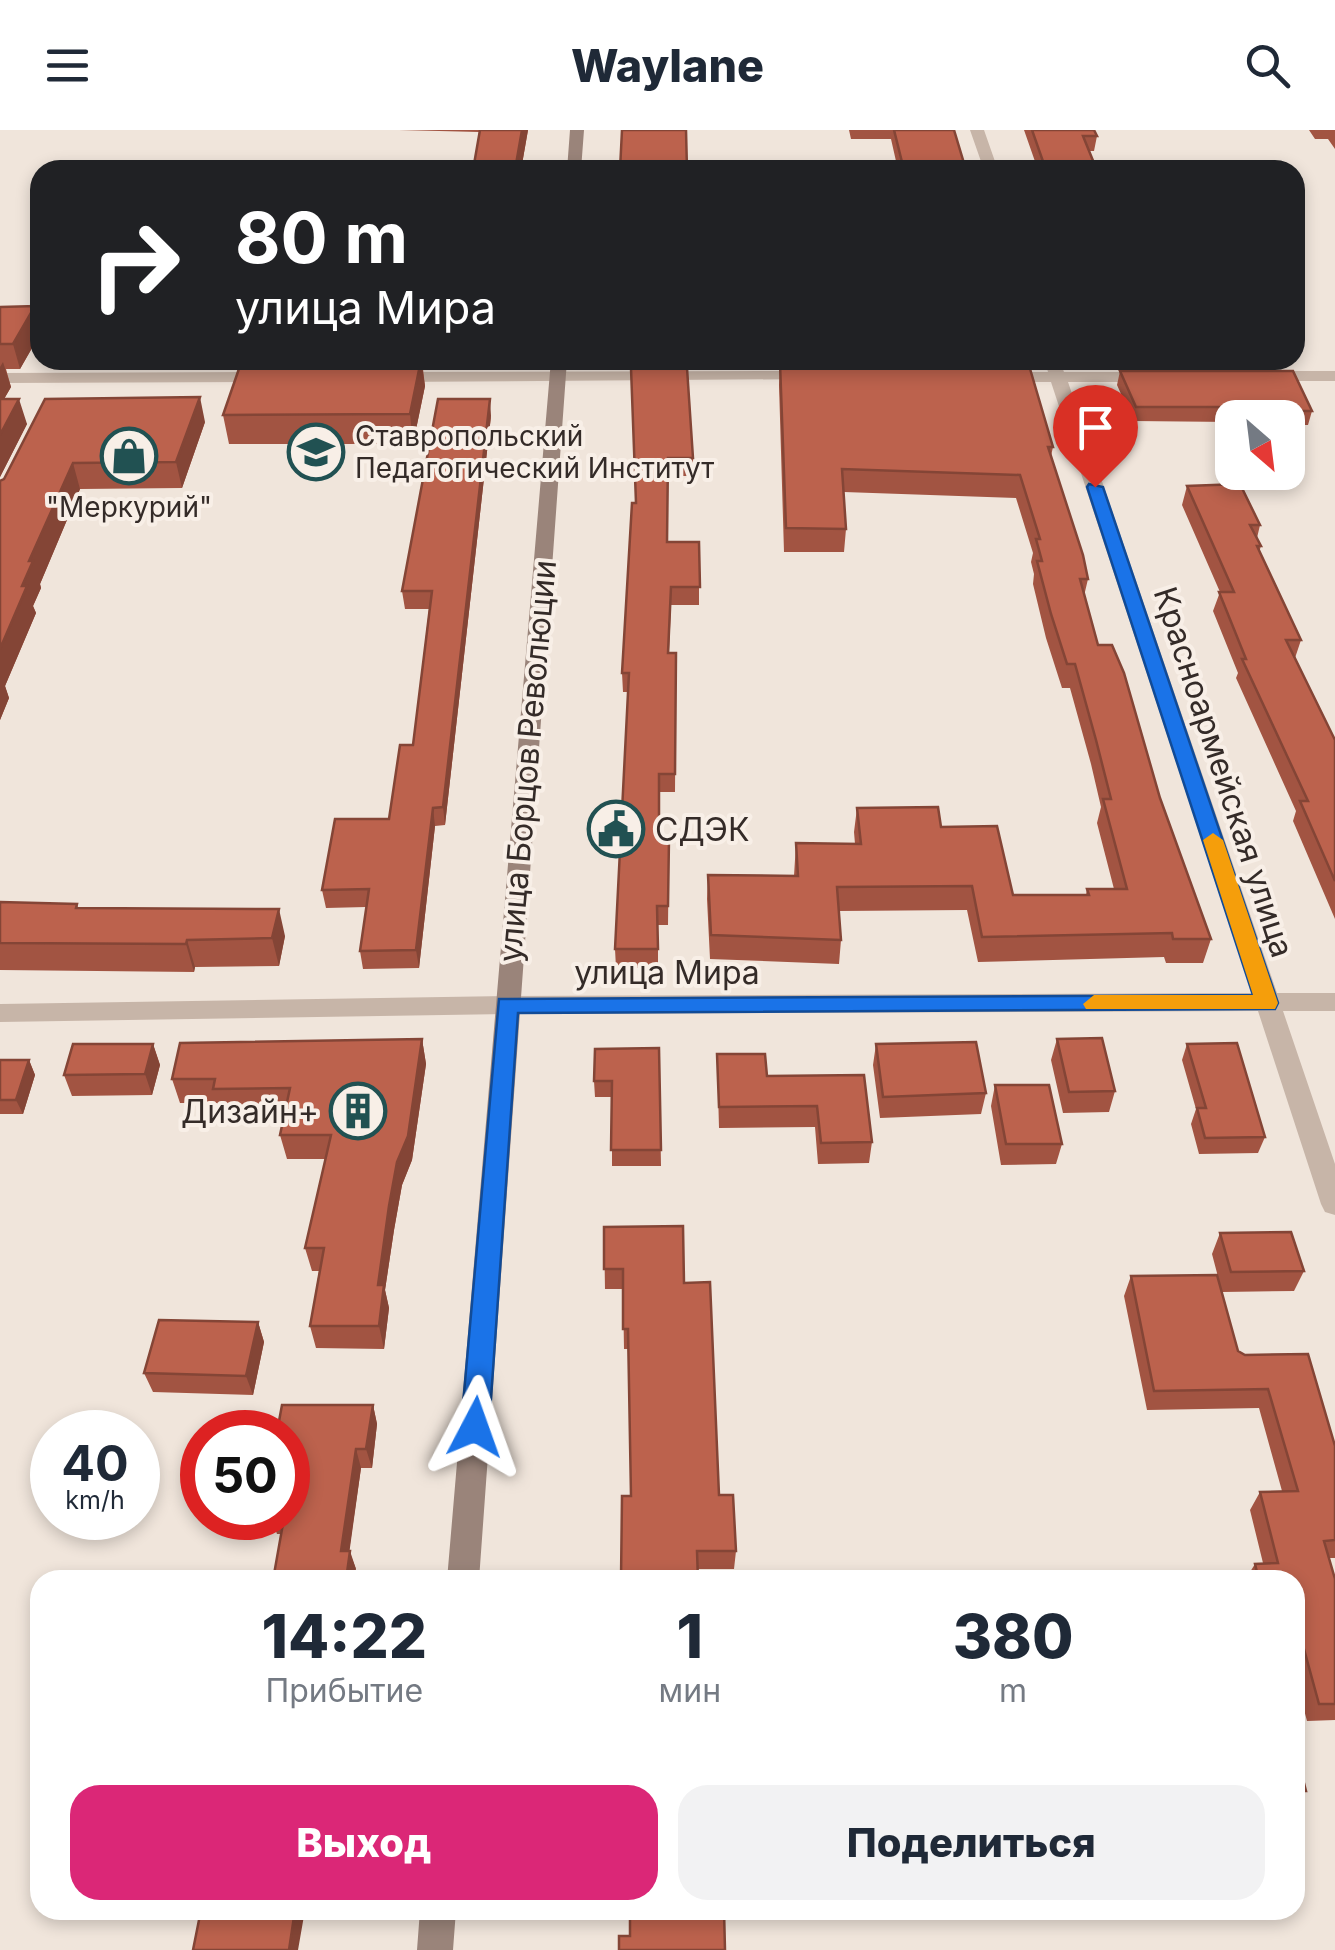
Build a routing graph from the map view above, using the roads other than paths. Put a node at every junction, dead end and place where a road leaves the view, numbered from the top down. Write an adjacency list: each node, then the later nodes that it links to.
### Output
1 (577, 130): 3 (main road)
2 (978, 130): 4 (street)
3 (575, 160)
4 (987, 160)
5 (514, 370): 11 (street)
6 (559, 370): 21 (main road, улица Борцов Революции)
7 (626, 370): 12 (street)
8 (1039, 370): 17 (street)
9 (1057, 370): 20 (street, Красноармейская улица)
10 (1086, 370): 13 (street)
11 (380, 376)
12 (827, 376)
13 (1177, 376)
14 (1256, 376): 15 (street)
15 (1335, 376)
16 (280, 377): 18 (street)
17 (981, 377)
18 (0, 378)
19 (1335, 1002): 20 (street, улица Мира)
20 (1267, 1003): 21 (street, улица Мира); 23 (street, Красноармейская улица)
21 (507, 1005): 22 (street, улица Мира); 24 (main road, улица Борцов Революции)
22 (0, 1013)
23 (1335, 1204)
24 (464, 1570)
25 (437, 1920): 26 (main road)
26 (435, 1950)

